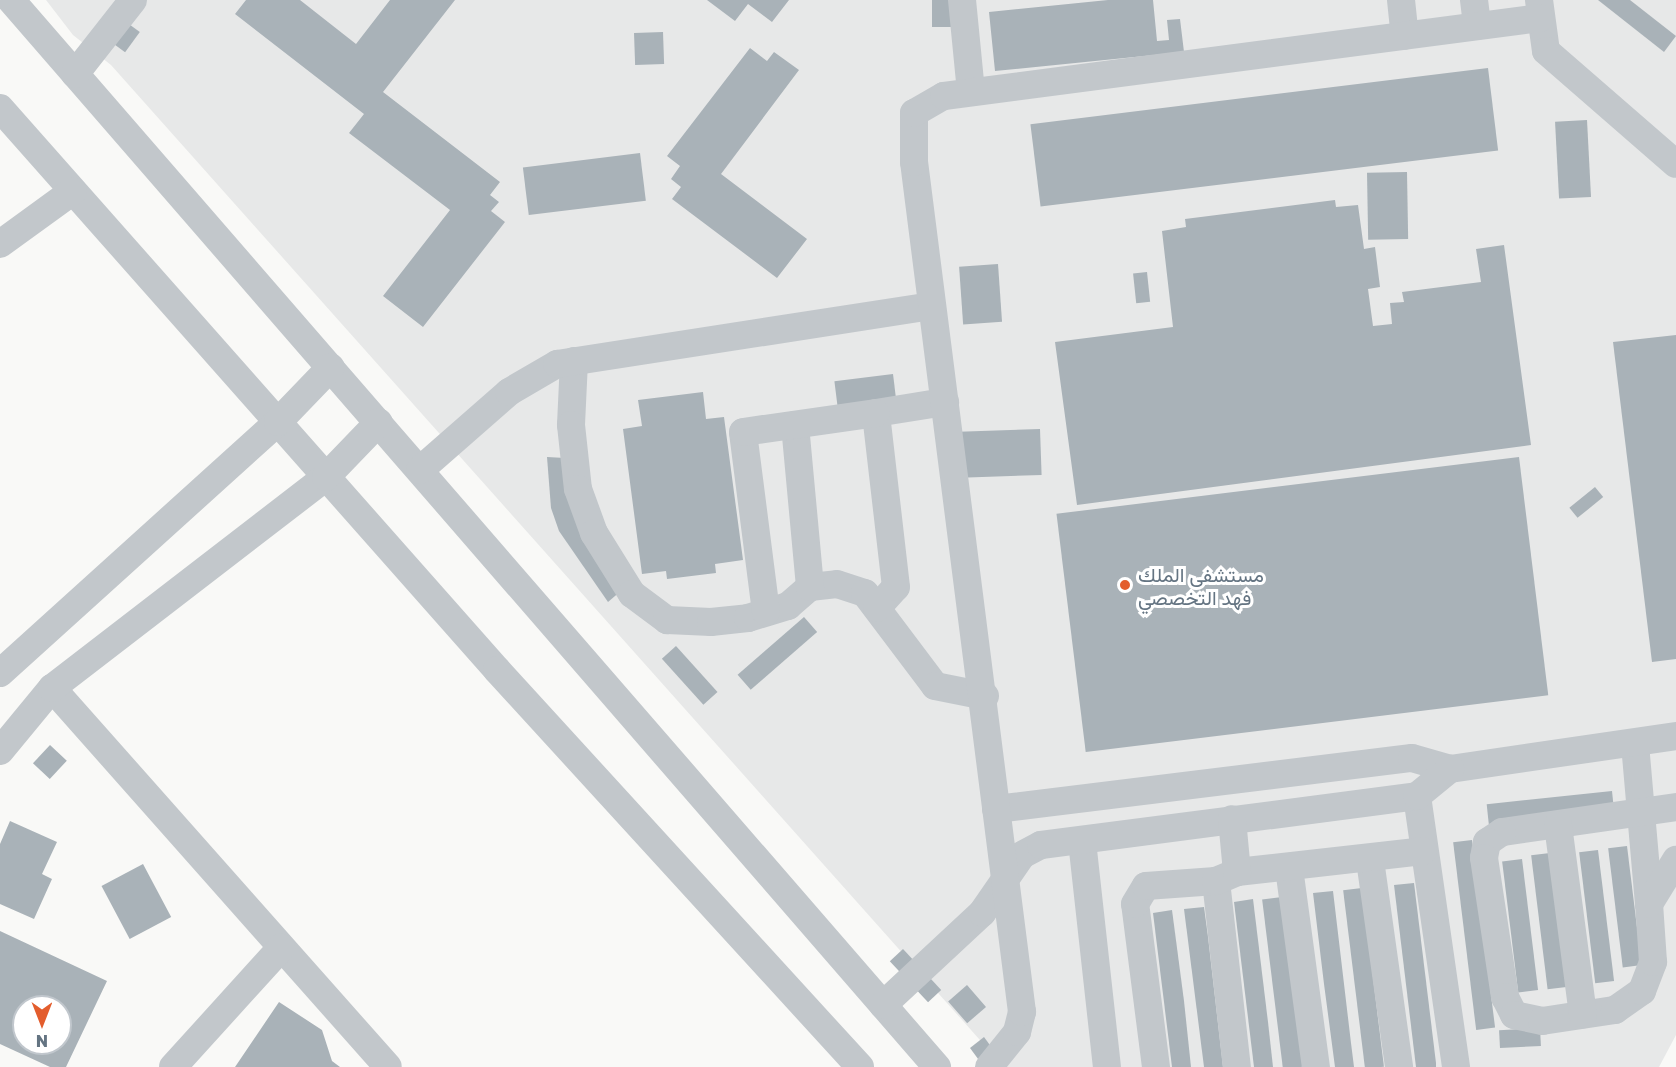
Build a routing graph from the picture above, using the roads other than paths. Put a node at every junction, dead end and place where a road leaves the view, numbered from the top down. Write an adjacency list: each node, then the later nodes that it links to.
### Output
1 (11, 0): 8 (street)
2 (133, 0): 8 (street)
3 (962, 0): 9 (street)
4 (1401, 0): 7 (street)
5 (1539, 9): 6 (street); 11 (street)
6 (1475, 13): 7 (street)
7 (1405, 36): 9 (street)
8 (75, 74): 16 (street)
9 (971, 92): 14 (street)
10 (0, 108): 12 (street)
11 (1676, 164)
12 (73, 191): 13 (street); 19 (street)
13 (0, 244)
14 (932, 306): 15 (street); 17 (street)
15 (574, 361): 22 (street); 26 (street)
16 (331, 367): 19 (street); 20 (street)
17 (945, 402): 18 (street); 29 (street)
18 (876, 413): 21 (street); 25 (street)
19 (278, 422): 23 (street); 27 (street)
20 (379, 422): 22 (street); 23 (street)
21 (795, 425): 24 (street); 26 (street)
22 (420, 470): 49 (street)
23 (326, 477): 28 (street); 53 (street)
24 (810, 587): 25 (street); 26 (street)
25 (877, 608): 29 (street)
26 (766, 612)
27 (0, 673)
28 (52, 688): 32 (street); 48 (street)
29 (985, 696): 36 (street)
30 (1676, 736): 31 (street)
31 (1635, 744): 33 (street); 37 (street)
32 (0, 751)
33 (1450, 769): 34 (street); 36 (street)
34 (1417, 796): 38 (street); 41 (street)
35 (1676, 807): 37 (street)
36 (996, 809): 46 (street)
37 (1638, 810): 39 (street); 47 (street)
38 (1232, 819): 40 (street); 45 (street)
39 (1558, 825): 50 (street); 50 (street)
40 (1082, 841): 46 (street); 56 (street)
41 (1423, 851): 42 (street); 61 (street)
42 (1370, 860): 44 (street); 60 (street)
43 (1676, 860): 47 (street)
44 (1289, 868): 45 (street); 59 (street)
45 (1226, 876): 57 (street); 58 (street)
46 (1003, 878): 49 (street); 55 (street)
47 (1649, 904): 50 (street)
48 (281, 948): 51 (street); 52 (street)
49 (884, 1005): 54 (street)
50 (1583, 1014)
51 (173, 1067)
52 (388, 1067)
53 (860, 1067)
54 (937, 1067)
55 (989, 1067)
56 (1107, 1067)
57 (1156, 1067)
58 (1237, 1067)
59 (1316, 1067)
60 (1399, 1067)
61 (1456, 1067)

